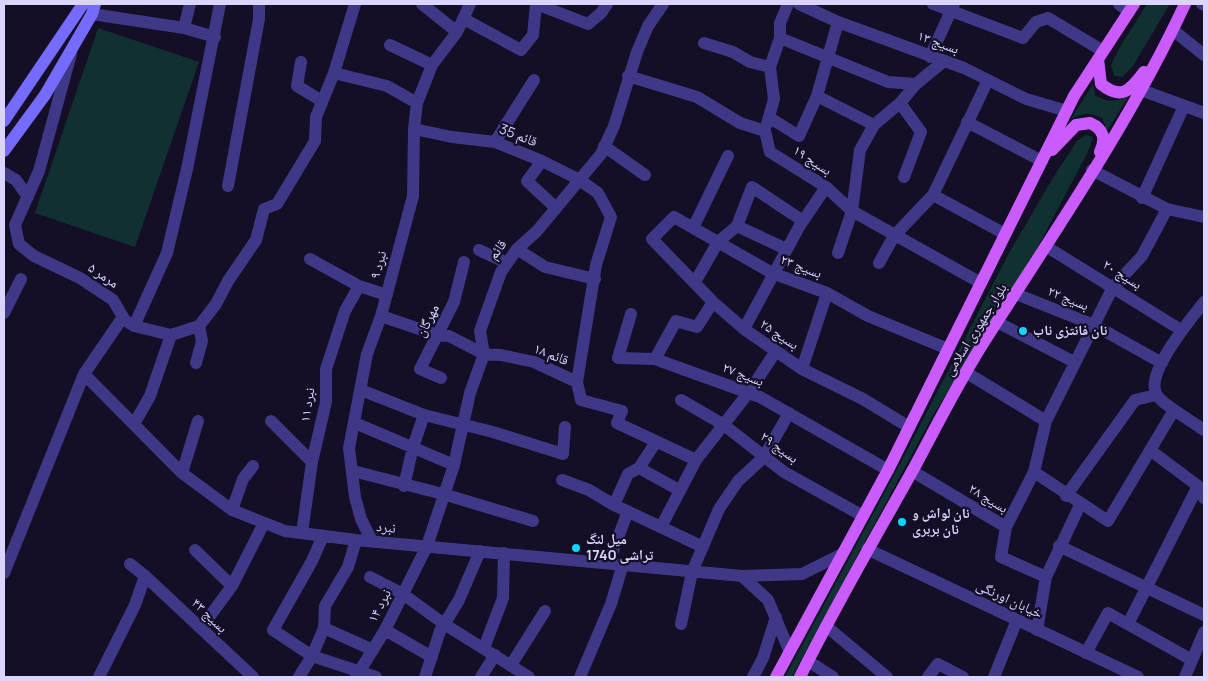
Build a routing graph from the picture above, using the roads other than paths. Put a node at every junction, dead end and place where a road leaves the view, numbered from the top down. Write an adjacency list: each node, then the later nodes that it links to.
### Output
1 (83, 4): 50 (main road)
2 (190, 4): 19 (street)
3 (220, 4): 22 (street)
4 (259, 4): 66 (street)
5 (354, 4): 36 (street)
6 (470, 4): 17 (street, نبرد ۹)
7 (607, 4): 17 (street)
8 (663, 4): 37 (street, قائم)
9 (788, 4): 23 (street)
10 (799, 4): 18 (street, بسیج ۱۳)
11 (934, 4): 14 (street)
12 (1185, 4): 20 (main road, بلوار جمهوری اسلامی)
13 (426, 5): 21 (street)
14 (953, 6): 28 (street); 30 (street)
15 (1127, 7): 28 (main road, بلوار جمهوری اسلامی)
16 (94, 9): 19 (street); 26 (main road)
17 (464, 19): 21 (street, نبرد ۹)
18 (838, 22): 30 (street, بسیج ۱۳); 31 (street)
19 (184, 28): 22 (street)
20 (1173, 30): 27 (main road, بلوار جمهوری اسلامی); 29 (street)
21 (457, 32): 34 (street, نبرد ۹)
22 (215, 37): 109 (street)
23 (780, 38): 31 (street); 35 (street)
24 (704, 43): 35 (street)
25 (390, 45): 34 (street)
26 (73, 48): 57 (main road); 69 (street, مرمر ۵)
27 (1164, 49): 28 (main road); 41 (main road, بلوار جمهوری اسلامی)
28 (1101, 55): 47 (main road, بلوار جمهوری اسلامی)
29 (1204, 55)
30 (930, 57): 32 (street, بسیج ۱۳)
31 (829, 58): 40 (street); 42 (street)
32 (944, 61): 39 (street, بسیج ۱۳); 40 (street)
33 (301, 62): 43 (street)
34 (432, 65): 44 (street, نبرد ۹)
35 (770, 67): 49 (street)
36 (334, 73): 43 (street); 44 (street)
37 (628, 76): 54 (street); 56 (street, قائم)
38 (534, 80): 55 (street)
39 (988, 80): 47 (street, بسیج ۱۳); 51 (street)
40 (916, 84): 45 (street)
41 (1141, 90): 46 (street); 61 (main road, بلوار جمهوری اسلامی)
42 (817, 96): 49 (street); 52 (street)
43 (322, 101): 110 (street)
44 (417, 103): 53 (street, نبرد ۹)
45 (900, 103): 52 (street); 64 (street)
46 (1184, 106): 48 (street); 70 (street)
47 (1067, 110): 60 (main road, بلوار جمهوری اسلامی)
48 (1204, 113)
49 (770, 118): 54 (street)
50 (4, 121)
51 (967, 122): 60 (street); 68 (street)
52 (874, 125): 73 (street)
53 (414, 128): 55 (street, قائم 35); 100 (street, نبرد ۹)
54 (765, 131): 67 (street, بسیج ۱۹)
55 (495, 142): 59 (street, قائم 35)
56 (604, 146): 63 (street); 65 (street, قائم)
57 (4, 151)
58 (728, 156): 77 (street)
59 (542, 161): 65 (street, قائم 35); 71 (street)
60 (1042, 161): 61 (main road); 78 (main road, بلوار جمهوری اسلامی)
61 (1091, 171): 70 (street); 82 (main road, بلوار جمهوری اسلامی)
62 (4, 173): 69 (street)
63 (645, 175)
64 (904, 177)
65 (578, 180): 71 (street, قائم); 93 (street)
66 (228, 186)
67 (826, 188): 73 (street, بسیج ۱۹); 75 (street)
68 (933, 195): 78 (street); 79 (street)
69 (28, 197): 106 (street, مرمر ۵)
70 (1142, 198): 72 (street)
71 (556, 208): 83 (street, قائم)
72 (1166, 209): 74 (street); 97 (street)
73 (852, 210): 79 (street, بسیج ۱۹); 86 (street)
74 (1204, 217)
75 (803, 221): 76 (street); 85 (street)
76 (737, 226): 81 (street); 85 (street)
77 (693, 228): 80 (street, بسیج ۲۳); 81 (street, بسیج ۲۳)
78 (1005, 234): 95 (main road, بلوار جمهوری اسلامی)
79 (894, 236): 90 (street); 95 (street, بسیج ۱۹)
80 (652, 239): 94 (street, بسیج ۲۵)
81 (718, 242): 91 (street, بسیج ۲۳); 94 (street)
82 (1047, 247): 97 (street, بسیج ۲۰); 99 (main road, بلوار جمهوری اسلامی)
83 (517, 249): 89 (street, قائم); 93 (street)
84 (480, 250): 89 (street)
85 (786, 250): 91 (street)
86 (838, 253)
87 (310, 259): 96 (street)
88 (464, 262): 114 (street, مهرگان)
89 (507, 263): 117 (street, قائم)
90 (879, 263)
91 (772, 273): 98 (street, بسیج ۲۳); 111 (street)
92 (21, 279): 103 (street)
93 (595, 279): 126 (street)
94 (695, 282): 101 (street, بسیج ۲۵)
95 (981, 283): 115 (main road, بلوار جمهوری اسلامی)
96 (359, 286): 100 (street); 149 (street, نبرد ۱۱)
97 (1113, 287): 108 (street); 112 (street, بسیج ۲۰)
98 (827, 293): 115 (street, بسیج ۲۳); 122 (street)
99 (1016, 294): 107 (main road, بلوار جمهوری اسلامی); 108 (street, بسیج ۲۲)
100 (387, 295): 105 (street, نبرد ۹)
101 (713, 302): 111 (street, بسیج ۲۵); 118 (street)
102 (1204, 302): 112 (street)
103 (4, 313)
104 (631, 314): 118 (street, بسیج ۲۷)
105 (381, 316): 114 (street); 127 (street, نبرد ۹)
106 (123, 317): 109 (street, مرمر ۵); 124 (street)
107 (998, 322): 120 (street); 123 (main road, بلوار جمهوری اسلامی)
108 (1094, 325): 120 (street); 121 (street, بسیج ۲۲)
109 (134, 326): 113 (street)
110 (199, 326): 113 (street); 119 (street)
111 (744, 329): 116 (street, بسیج ۲۵)
112 (1181, 330): 121 (street)
113 (171, 335): 139 (street)
114 (437, 335): 117 (street); 125 (street, مهرگان)
115 (948, 349): 143 (main road, بلوار جمهوری اسلامی)
116 (776, 351): 122 (street, بسیج ۲۵); 128 (street)
117 (484, 354): 126 (street, قائم ۱۸); 140 (street, قائم)
118 (655, 359): 128 (street, بسیج ۲۷)
119 (196, 362)
120 (1074, 362): 136 (street)
121 (1162, 362): 129 (street)
122 (802, 369): 143 (street, بسیج ۲۵)
123 (967, 373): 136 (street); 155 (main road, بلوار جمهوری اسلامی)
124 (84, 374): 139 (street, نبرد); 190 (street)
125 (441, 378)
126 (576, 382): 144 (street, قائم ۱۸)
127 (361, 390): 133 (street); 137 (street, نبرد ۹)
128 (748, 392): 132 (street, بسیج ۲۷); 141 (street)
129 (1156, 395): 131 (street); 163 (street)
130 (681, 400): 141 (street, بسیج ۲۹)
131 (1174, 410): 138 (street); 146 (street)
132 (789, 413): 147 (street); 153 (street, بسیج ۲۷)
133 (424, 415): 140 (street); 145 (street)
134 (198, 421): 156 (street)
135 (271, 421): 149 (street)
136 (1046, 421): 157 (street)
137 (355, 423): 145 (street); 154 (street, نبرد ۹)
138 (1202, 423)
139 (134, 424): 156 (street, نبرد)
140 (462, 424): 142 (street); 150 (street, قائم)
141 (724, 425): 147 (street, بسیج ۲۹); 148 (street)
142 (565, 427)
143 (909, 427): 153 (main road, بلوار جمهوری اسلامی)
144 (656, 442): 148 (street); 152 (street)
145 (413, 447): 150 (street); 159 (street)
146 (1150, 450): 160 (street); 166 (street)
147 (764, 456): 169 (street, بسیج ۲۹); 180 (street)
148 (696, 460): 161 (street)
149 (312, 462): 174 (street, نبرد ۱۱)
150 (454, 465): 162 (street, قائم)
151 (253, 466): 167 (street)
152 (639, 468): 161 (street); 165 (street)
153 (888, 470): 169 (main road, بلوار جمهوری اسلامی)
154 (353, 471): 159 (street); 177 (street, نبرد ۹)
155 (912, 471): 173 (street, بسیج ۲۸); 181 (main road, بلوار جمهوری اسلامی)
156 (182, 472): 167 (street, نبرد)
157 (1034, 472): 163 (street); 173 (street)
158 (562, 480): 165 (street)
159 (404, 486): 162 (street)
160 (1198, 486): 164 (street); 196 (street)
161 (679, 490): 172 (street)
162 (443, 494): 170 (street); 178 (street, قائم)
163 (1066, 496): 166 (street)
164 (1204, 498)
165 (614, 505): 168 (street)
166 (1080, 505): 179 (street)
167 (232, 510): 171 (street, نبرد)
168 (628, 511): 172 (street); 186 (street)
169 (863, 516): 185 (main road, بلوار جمهوری اسلامی)
170 (533, 521)
171 (264, 523): 174 (street, نبرد); 195 (street)
172 (661, 527): 180 (street)
173 (1006, 527): 194 (street, بسیج ۲۸)
174 (302, 533): 175 (street, نبرد)
175 (323, 536): 176 (street, نبرد); 216 (street)
176 (356, 540): 177 (street, نبرد); 207 (street)
177 (372, 542): 178 (street, نبرد)
178 (426, 546): 183 (street, نبرد); 197 (street, نبرد ۱۴)
179 (1059, 546): 194 (street); 196 (street)
180 (703, 547): 189 (street)
181 (867, 549): 201 (street, خیابان اورنگی); 205 (main road, بلوار جمهوری اسلامی)
182 (195, 550): 195 (street)
183 (480, 551): 184 (street, نبرد); 202 (street)
184 (504, 553): 186 (street, نبرد); 211 (street)
185 (842, 554): 192 (street, نبرد); 213 (main road, بلوار جمهوری اسلامی)
186 (609, 562): 188 (street, نبرد)
187 (130, 564): 191 (street, بسیج ۴۳)
188 (623, 564): 189 (street, نبرد); 230 (street)
189 (692, 572): 192 (street, نبرد); 203 (street)
190 (4, 573)
191 (145, 576): 206 (street, بسیج ۴۳); 224 (street)
192 (742, 576): 200 (street)
193 (370, 577): 197 (street)
194 (1046, 577): 209 (street)
195 (232, 586): 206 (street)
196 (1146, 587): 199 (street); 204 (street)
197 (403, 594): 202 (street); 208 (street, نبرد ۱۴)
198 (545, 611): 220 (street)
199 (1204, 615)
200 (776, 617): 213 (street); 231 (street)
201 (1017, 620): 209 (street, خیابان اورنگی); 238 (street)
202 (444, 624): 211 (street); 217 (street)
203 (681, 624)
204 (1128, 624): 214 (street); 218 (street)
205 (826, 626): 219 (main road, بلوار جمهوری اسلامی); 235 (street)
206 (201, 628): 225 (street, بسیج ۴۳)
207 (324, 628): 212 (street); 216 (street)
208 (385, 630): 212 (street, نبرد ۱۴); 217 (street)
209 (1037, 630): 214 (street, خیابان اورنگی)
210 (1204, 632): 218 (street)
211 (484, 648): 215 (street)
212 (373, 650): 222 (street, نبرد ۱۴)
213 (789, 650): 232 (main road, بلوار جمهوری اسلامی)
214 (1086, 653): 221 (street, خیابان اورنگی)
215 (495, 655): 220 (street); 228 (street)
216 (312, 656): 222 (street); 226 (street)
217 (432, 658): 223 (street)
218 (1192, 660): 240 (street)
219 (808, 661): 233 (main road, بلوار جمهوری اسلامی); 234 (street)
220 (511, 666): 229 (street)
221 (1118, 673): 239 (street, خیابان اورنگی)
222 (358, 674): 227 (street)
223 (429, 676)
224 (99, 677)
225 (253, 677)
226 (299, 677)
227 (376, 677)
228 (480, 677)
229 (529, 677)
230 (580, 677)
231 (753, 677)
232 (776, 677)
233 (800, 677)
234 (833, 677)
235 (887, 677)
236 (928, 677): 237 (street)
237 (963, 677)
238 (994, 677)
239 (1138, 677)
240 (1185, 677)

